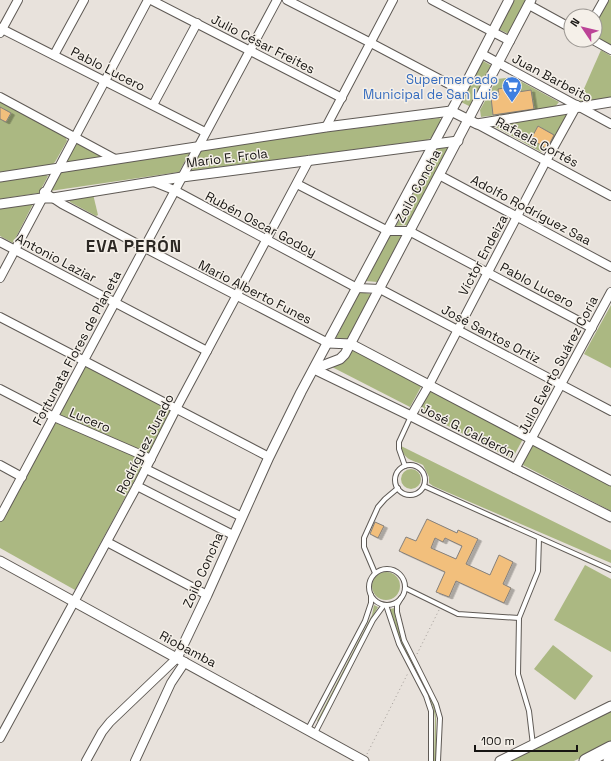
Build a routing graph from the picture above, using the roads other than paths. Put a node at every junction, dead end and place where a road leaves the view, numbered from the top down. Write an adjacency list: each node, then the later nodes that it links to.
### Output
1 (18, 0): 13 (street)
2 (84, 0): 19 (street)
3 (148, 0): 21 (street)
4 (151, 0): 11 (street, Julio César Freites)
5 (277, 0): 17 (street, Fortunata Flores de Planeta)
6 (287, 0): 16 (street)
7 (394, 0): 16 (street)
8 (432, 0): 14 (street)
9 (509, 0): 14 (street, Zoilo Concha)
10 (530, 2): 12 (street); 15 (street, Zoilo Concha)
11 (196, 23): 17 (street, Julio César Freites); 26 (street)
12 (563, 23)
13 (1, 30): 19 (street, Pablo Lucero)
14 (497, 34): 15 (street); 18 (street, Zoilo Concha)
15 (510, 41): 20 (street, Zoilo Concha)
16 (371, 43): 22 (street); 24 (street)
17 (250, 51): 24 (street, Julio César Freites); 32 (street, Fortunata Flores de Planeta)
18 (482, 54): 20 (street, Juan Barbeito); 22 (street, Zoilo Concha)
19 (54, 56): 21 (street, Pablo Lucero)
20 (498, 63): 27 (street, Juan Barbeito); 29 (street, Zoilo Concha)
21 (104, 81): 26 (street, Pablo Lucero); 33 (street)
22 (462, 91): 28 (street, Zoilo Concha)
23 (0, 97): 33 (street)
24 (342, 98): 31 (street)
25 (611, 102): 27 (street)
26 (153, 105): 32 (street, Pablo Lucero)
27 (578, 106): 29 (street); 30 (street, Juan Barbeito); 39 (street, Víctor Endeiza)
28 (452, 111): 29 (street, Rafaela Cortés); 31 (street, Mario E. Frola); 35 (street, Zoilo Concha)
29 (473, 121): 34 (street, Zoilo Concha); 39 (street, Rafaela Cortés)
30 (611, 124)
31 (326, 127): 36 (street, Mario E. Frola)
32 (205, 132): 36 (street, Fortunata Flores de Planeta)
33 (74, 137): 37 (street); 40 (street)
34 (458, 141): 35 (street, Mario E. Frola); 41 (street, Zoilo Concha)
35 (434, 144): 38 (street, Mario E. Frola); 52 (street, Zoilo Concha)
36 (198, 147): 37 (street, Mario E. Frola); 43 (street, Fortunata Flores de Planeta)
37 (115, 159): 40 (street, Mario E. Frola)
38 (310, 160): 43 (street, Mario E. Frola); 45 (street, Rodríguez Jurado)
39 (546, 161): 48 (street, Rafaela Cortés); 51 (street, Víctor Endeiza)
40 (57, 168): 42 (street, Mario E. Frola); 47 (street)
41 (439, 175): 51 (street, Adolfo Rodríguez Saa); 53 (street, Zoilo Concha)
42 (0, 177)
43 (182, 177): 44 (street, Mario E. Frola); 46 (street, Fortunata Flores de Planeta)
44 (154, 182): 46 (street, Rubén Oscar Godoy); 49 (street, Mario E. Frola)
45 (298, 184): 52 (street, Pablo Lucero); 54 (street, Rodríguez Jurado)
46 (174, 190): 54 (street, Rubén Oscar Godoy); 56 (street, Fortunata Flores de Planeta)
47 (43, 195): 49 (street, Mario E. Frola); 50 (street, Mario E. Frola); 57 (street)
48 (611, 196)
49 (54, 198): 56 (street, Mario Alberto Funes)
50 (0, 204)
51 (517, 216): 58 (street, Adolfo Rodríguez Saa); 59 (street, Víctor Endeiza)
52 (388, 231): 53 (street, Pablo Lucero); 61 (street, Zoilo Concha)
53 (409, 231): 59 (street, Pablo Lucero); 62 (street, Zoilo Concha)
54 (267, 241): 61 (street, Rubén Oscar Godoy); 64 (street, Rodríguez Jurado)
55 (0, 242): 57 (street, Antonio Laziar)
56 (145, 248): 64 (street, Mario Alberto Funes); 65 (street, Fortunata Flores de Planeta)
57 (15, 250): 60 (street); 65 (street, Antonio Laziar)
58 (611, 267)
59 (487, 272): 67 (street, Pablo Lucero); 68 (street, Víctor Endeiza)
60 (0, 278)
61 (357, 288): 62 (street, José Santos Ortiz); 69 (street, Zoilo Concha)
62 (380, 289): 68 (street, José Santos Ortiz); 70 (street, Zoilo Concha)
63 (611, 292): 67 (street, Julio Everto Suárez Coria)
64 (236, 296): 69 (street, Mario Alberto Funes); 71 (street, Rodríguez Jurado)
65 (115, 304): 71 (street, Antonio Laziar); 72 (street, Fortunata Flores de Planeta)
66 (0, 317): 72 (street)
67 (592, 328): 75 (street, Julio Everto Suárez Coria)
68 (457, 329): 74 (street, Víctor Endeiza); 75 (street, José Santos Ortiz)
69 (328, 343): 70 (street, José G. Calderón); 73 (street, Zoilo Concha)
70 (351, 344): 73 (street, Zoilo Concha); 74 (street, José G. Calderón)
71 (207, 351): 77 (street, Rodríguez Jurado)
72 (84, 361): 77 (street); 80 (street, Fortunata Flores de Planeta)
73 (314, 369): 79 (street, José G. Calderón); 82 (street, Zoilo Concha)
74 (429, 385): 79 (street, Víctor Endeiza); 81 (street, José G. Calderón)
75 (561, 385): 78 (street, José Santos Ortiz); 81 (street, Julio Everto Suárez Coria)
76 (0, 389): 80 (street, Lucero)
77 (176, 409): 82 (street); 83 (street, Rodríguez Jurado)
78 (611, 411)
79 (411, 416): 85 (lane); 87 (street, José G. Calderón)
80 (54, 417): 83 (street, Lucero); 88 (street, Fortunata Flores de Planeta)
81 (532, 439): 87 (street, Julio Everto Suárez Coria); 89 (street, José G. Calderón)
82 (269, 457): 94 (street, Zoilo Concha)
83 (151, 459): 86 (street, Rodríguez Jurado)
84 (0, 466): 88 (street)
85 (405, 466): 91 (lane); 92 (lane)
86 (146, 469): 90 (street, Rodríguez Jurado); 94 (street)
87 (515, 469): 95 (street, José G. Calderón)
88 (22, 477): 93 (street, Fortunata Flores de Planeta)
89 (611, 481)
90 (137, 486): 96 (street); 98 (street, Rodríguez Jurado)
91 (424, 486): 92 (lane); 97 (lane)
92 (398, 488): 101 (lane)
93 (0, 517)
94 (242, 517): 96 (street, Zoilo Concha)
95 (611, 517)
96 (233, 535): 103 (street, Zoilo Concha)
97 (538, 538): 100 (lane); 108 (lane)
98 (107, 542): 103 (street); 106 (street, Rodríguez Jurado)
99 (0, 561): 106 (street, Riobamba)
100 (611, 570)
101 (375, 573): 102 (lane); 104 (lane)
102 (405, 588): 105 (lane); 108 (lane)
103 (207, 595): 109 (street, Zoilo Concha)
104 (371, 595): 107 (lane); 112 (lane)
105 (401, 598): 107 (lane); 120 (lane)
106 (74, 602): 109 (street, Riobamba); 113 (street, Rodríguez Jurado)
107 (385, 605): 112 (lane); 119 (lane)
108 (519, 618): 114 (lane)
109 (177, 658): 110 (street, Riobamba); 116 (street, Zoilo Concha)
110 (185, 662): 112 (street, Riobamba); 117 (street)
111 (611, 706): 114 (street)
112 (312, 731): 118 (street, Riobamba)
113 (0, 738)
114 (533, 746): 121 (street)
115 (611, 748): 122 (highway)
116 (86, 761)
117 (135, 761)
118 (364, 761)
119 (432, 761)
120 (438, 761)
121 (500, 761)
122 (586, 761)

